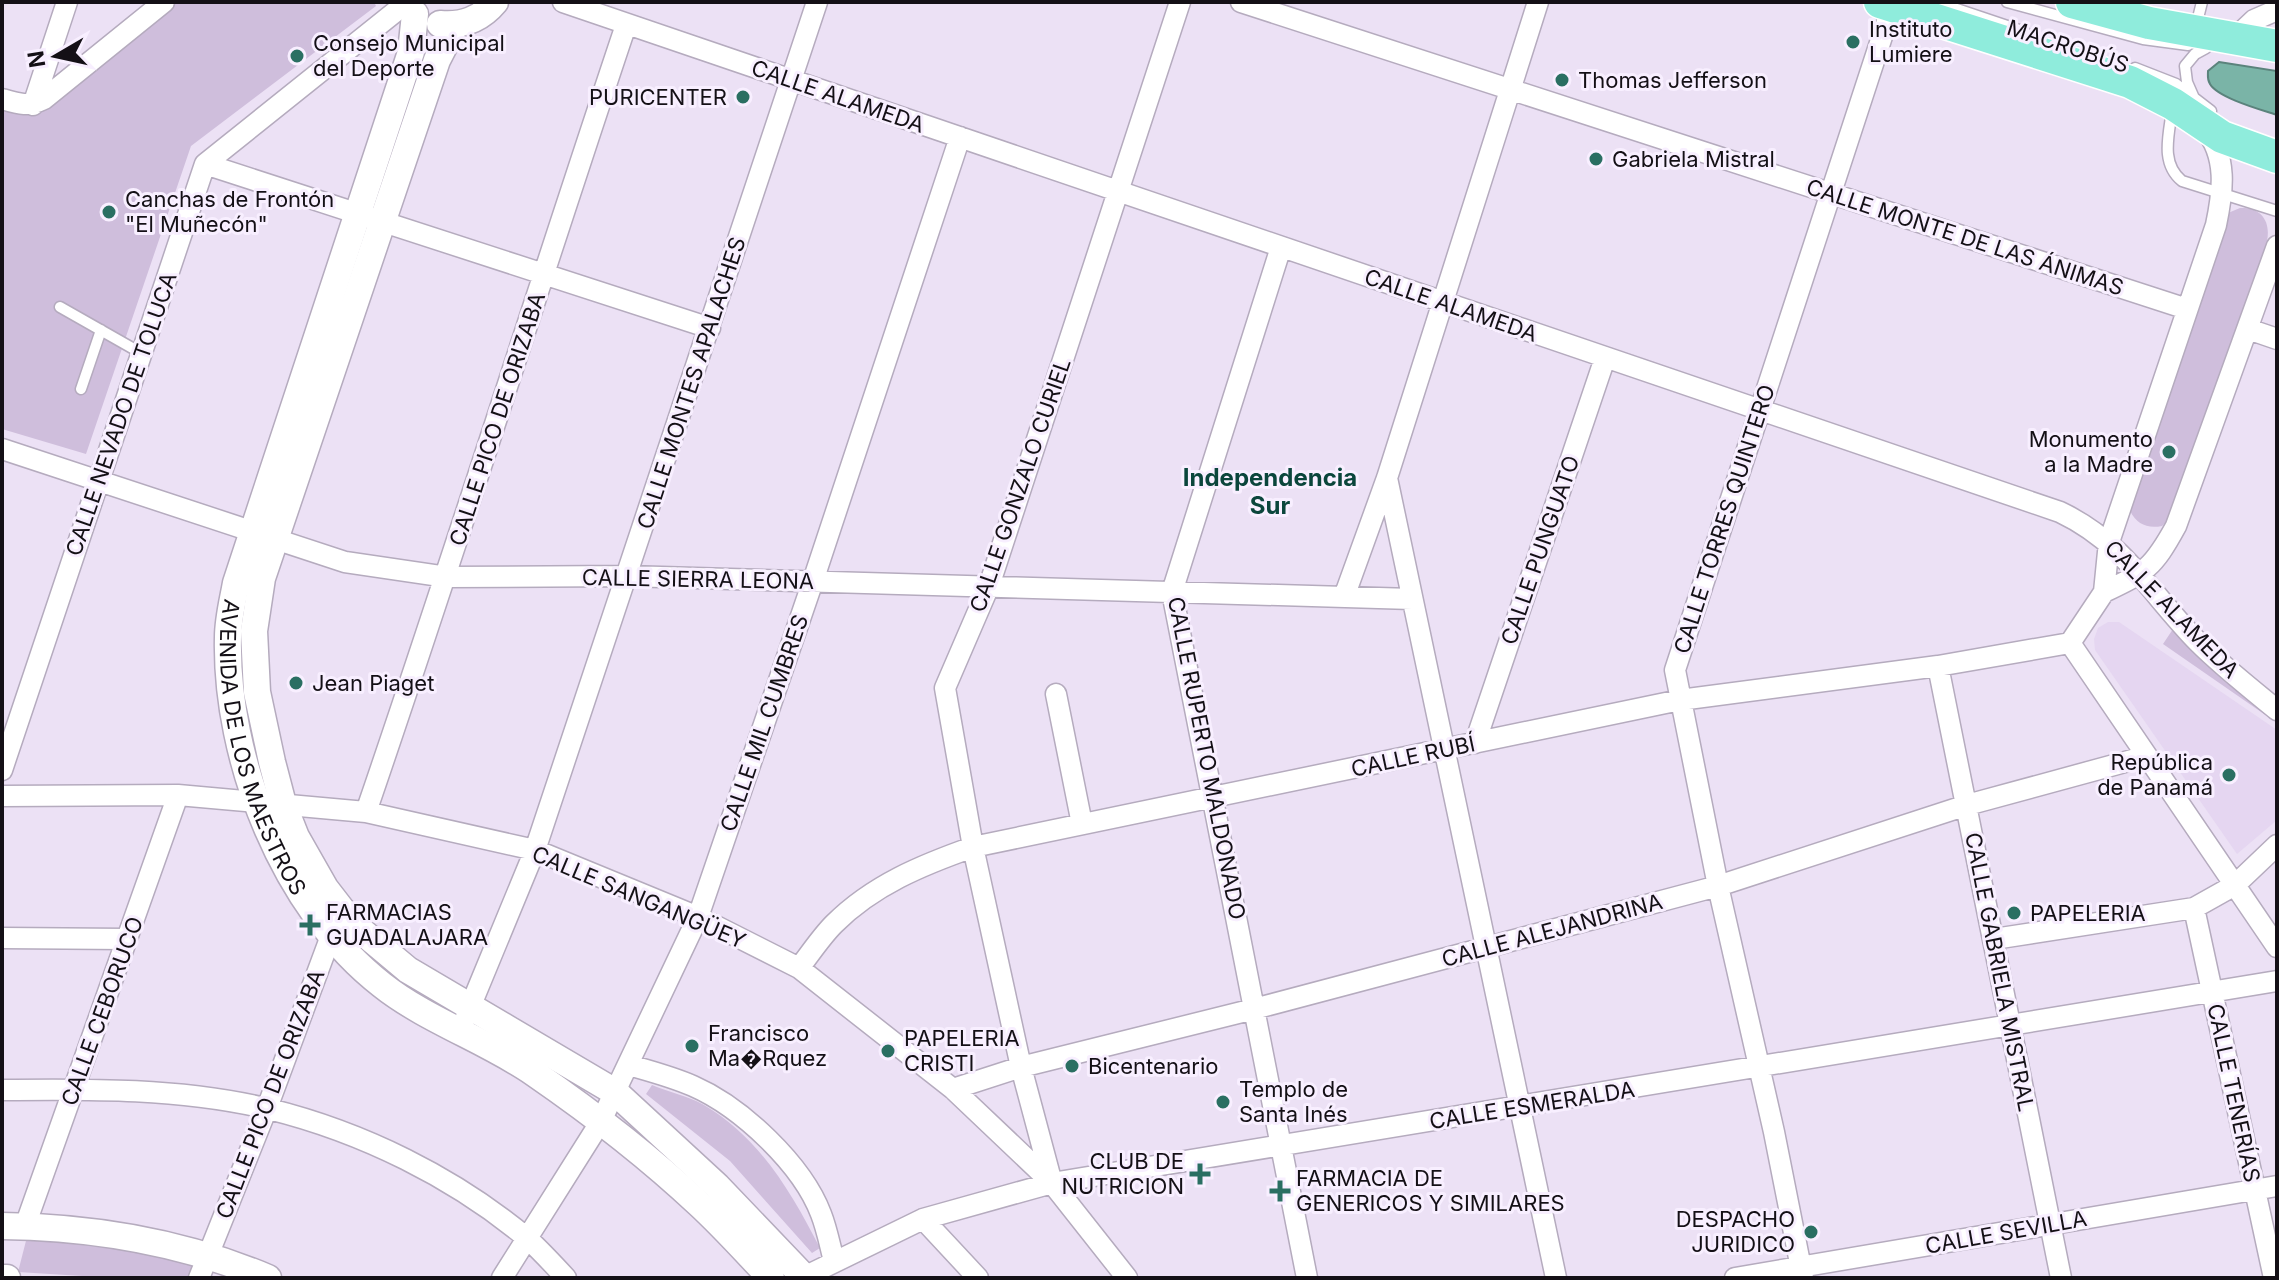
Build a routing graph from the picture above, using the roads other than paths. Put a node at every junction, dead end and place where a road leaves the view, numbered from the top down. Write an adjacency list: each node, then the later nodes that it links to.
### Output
1 (67, 2): 26 (street)
2 (164, 2): 26 (street)
3 (495, 2): 16 (street)
4 (563, 2): 17 (street, CALLE ALAMEDA)
5 (817, 2): 23 (street, CALLE MONTES APALACHES)
6 (1180, 2): 32 (street, CALLE GONZALO CURIEL)
7 (1241, 2): 24 (street, CALLE MONTE DE LAS ÁNIMAS)
8 (1538, 2): 24 (street)
9 (1936, 2): 18 (lane, MACROBÚS)
10 (2007, 2): 19 (lane, MACROBÚS)
11 (2072, 2): 14 (main road)
12 (1886, 4): 27 (main road); 34 (street, CALLE TORRES QUINTERO)
13 (408, 7): 16 (street); 31 (street); 36 (street, AVENIDA DE LOS MAESTROS)
14 (2117, 9): 19 (main road)
15 (2277, 10): 19 (street)
16 (455, 25): 36 (street, AVENIDA DE LOS MAESTROS)
17 (626, 25): 23 (street, CALLE ALAMEDA); 39 (street, CALLE PICO DE ORIZABA)
18 (2035, 35)
19 (2216, 37): 20 (main road); 21 (lane, MACROBÚS); 27 (lane)
20 (2277, 46)
21 (2277, 58)
22 (2120, 64): 27 (lane, MACROBÚS)
23 (792, 81): 28 (street, CALLE ALAMEDA); 43 (street, CALLE MONTES APALACHES)
24 (1510, 89): 34 (street, CALLE MONTE DE LAS ÁNIMAS); 40 (street)
25 (2, 99): 26 (street)
26 (33, 105)
27 (2195, 109): 30 (main road); 33 (street); 33 (lane)
28 (960, 137): 32 (street, CALLE ALAMEDA); 59 (street, CALLE MIL CUMBRES)
29 (2277, 146): 30 (lane)
30 (2271, 149)
31 (205, 164): 36 (street); 47 (street, CALLE NEVADO DE TOLUCA)
32 (1119, 192): 38 (street, CALLE ALAMEDA); 60 (street, CALLE GONZALO CURIEL)
33 (2223, 192): 35 (lane); 42 (street)
34 (1830, 193): 42 (street, CALLE MONTE DE LAS ÁNIMAS); 50 (street, CALLE TORRES QUINTERO)
35 (2277, 211)
36 (370, 217): 39 (street); 54 (street, AVENIDA DE LOS MAESTROS)
37 (2277, 246): 44 (street)
38 (1281, 247): 40 (street, CALLE ALAMEDA); 61 (street, CALLE RUPERTO MALDONADO)
39 (543, 274): 43 (street); 58 (street, CALLE PICO DE ORIZABA)
40 (1442, 303): 48 (street, CALLE ALAMEDA); 52 (street)
41 (60, 307): 45 (lane)
42 (2187, 309): 55 (street)
43 (710, 328): 57 (street, CALLE MONTES APALACHES)
44 (2248, 329): 46 (street); 56 (street)
45 (101, 330): 47 (lane); 49 (lane)
46 (2277, 339)
47 (141, 353): 53 (street, CALLE NEVADO DE TOLUCA)
48 (1605, 358): 50 (street, CALLE ALAMEDA); 70 (street, CALLE PUNGUATO)
49 (81, 389)
50 (1759, 411): 55 (street, CALLE ALAMEDA); 68 (street, CALLE TORRES QUINTERO)
51 (2, 449): 53 (street, CALLE SIERRA LEONA)
52 (1387, 478): 63 (street); 64 (street)
53 (99, 481): 54 (street, CALLE SIERRA LEONA); 73 (street, CALLE NEVADO DE TOLUCA)
54 (264, 535): 58 (street, CALLE SIERRA LEONA); 77 (street, AVENIDA DE LOS MAESTROS)
55 (2109, 542): 56 (street, CALLE ALAMEDA); 62 (street)
56 (2140, 575): 62 (street); 69 (street, CALLE ALAMEDA)
57 (627, 576): 58 (street, CALLE SIERRA LEONA); 59 (street, CALLE SIERRA LEONA); 83 (street, CALLE MONTES APALACHES)
58 (447, 577): 79 (street, CALLE PICO DE ORIZABA)
59 (813, 581): 60 (street, CALLE SIERRA LEONA); 88 (street, CALLE MIL CUMBRES)
60 (989, 586): 61 (street, CALLE SIERRA LEONA); 82 (street, CALLE GONZALO CURIEL)
61 (1172, 592): 63 (street, CALLE SIERRA LEONA); 76 (street, CALLE RUPERTO MALDONADO)
62 (2104, 592): 65 (street)
63 (1344, 597): 64 (street, CALLE SIERRA LEONA)
64 (1412, 599): 71 (street)
65 (2070, 643): 66 (street, CALLE RUBÍ); 72 (street)
66 (1938, 666): 68 (street, CALLE RUBÍ); 78 (street, CALLE GABRIELA MISTRAL)
67 (1056, 694): 80 (street)
68 (1680, 700): 70 (street, CALLE RUBÍ); 85 (street, CALLE TORRES QUINTERO)
69 (2277, 710)
70 (1475, 743): 71 (street, CALLE RUBÍ)
71 (1444, 749): 76 (street, CALLE RUBÍ); 93 (street)
72 (2147, 756): 78 (street, CALLE ALEJANDRINA); 84 (street)
73 (2, 770)
74 (178, 795): 75 (street, CALLE SANGANGÜEY); 77 (street, CALLE SANGANGÜEY); 91 (street, CALLE CEBORUCO)
75 (2, 796)
76 (1213, 797): 80 (street, CALLE RUBÍ); 99 (street, CALLE RUPERTO MALDONADO)
77 (270, 803): 79 (street, CALLE SANGANGÜEY); 87 (street, AVENIDA DE LOS MAESTROS); 89 (street, AVENIDA DE LOS MAESTROS)
78 (1967, 805): 85 (street, CALLE ALEJANDRINA); 92 (street, CALLE GABRIELA MISTRAL)
79 (366, 812): 83 (street, CALLE SANGANGÜEY)
80 (1082, 824): 82 (street, CALLE RUBÍ)
81 (2277, 845): 84 (street)
82 (973, 847): 95 (street, CALLE RUBÍ); 103 (street, CALLE GONZALO CURIEL)
83 (535, 850): 88 (street, CALLE SANGANGÜEY); 98 (street, CALLE MONTES APALACHES)
84 (2235, 885): 86 (street); 94 (street)
85 (1718, 886): 93 (street, CALLE ALEJANDRINA); 104 (street, CALLE TORRES QUINTERO)
86 (2194, 908): 92 (street); 97 (street, CALLE TENERÍAS)
87 (342, 910): 89 (street, CALLE PICO DE ORIZABA); 98 (street, AVENIDA DE LOS MAESTROS)
88 (698, 917): 95 (street, CALLE SANGANGÜEY); 102 (street, CALLE MIL CUMBRES)
89 (331, 935): 101 (street, AVENIDA DE LOS MAESTROS); 110 (street, CALLE PICO DE ORIZABA)
90 (2, 938): 91 (street)
91 (127, 939): 107 (street, CALLE CEBORUCO)
92 (1994, 939): 100 (street, CALLE GABRIELA MISTRAL)
93 (1486, 947): 99 (street, CALLE ALEJANDRINA); 109 (street)
94 (2277, 947)
95 (799, 968): 105 (street, CALLE SANGANGÜEY)
96 (2277, 981): 97 (street, CALLE ESMERALDA)
97 (2212, 993): 100 (street, CALLE ESMERALDA); 115 (street, CALLE TENERÍAS)
98 (470, 1007): 101 (street, CALLE MONTES APALACHES); 108 (street, AVENIDA DE LOS MAESTROS)
99 (1254, 1009): 103 (street, CALLE ALEJANDRINA); 112 (street, CALLE RUPERTO MALDONADO)
100 (2012, 1026): 104 (street, CALLE ESMERALDA); 117 (street, CALLE GABRIELA MISTRAL)
101 (460, 1032): 111 (street, AVENIDA DE LOS MAESTROS)
102 (629, 1065): 108 (street, CALLE MIL CUMBRES); 120 (street)
103 (1021, 1067): 105 (street, CALLE ALEJANDRINA); 113 (street, CALLE GONZALO CURIEL)
104 (1758, 1068): 109 (street, CALLE ESMERALDA); 122 (street, CALLE TORRES QUINTERO)
105 (953, 1089): 113 (street, CALLE SANGANGÜEY)
106 (2, 1090): 107 (street)
107 (74, 1090): 110 (street); 118 (street, CALLE CEBORUCO)
108 (615, 1092): 111 (street, CALLE MIL CUMBRES); 127 (street, AVENIDA DE LOS MAESTROS)
109 (1520, 1107): 112 (street, CALLE ESMERALDA); 131 (street)
110 (267, 1108): 119 (street); 121 (street, CALLE PICO DE ORIZABA)
111 (601, 1121): 119 (street, CALLE MIL CUMBRES); 126 (street, AVENIDA DE LOS MAESTROS)
112 (1281, 1146): 113 (street, CALLE ESMERALDA); 130 (street, CALLE RUPERTO MALDONADO)
113 (1052, 1183): 116 (street, CALLE ESMERALDA); 129 (street, CALLE GONZALO CURIEL)
114 (2277, 1186): 115 (street, CALLE SEVILLA)
115 (2255, 1190): 117 (street, CALLE SEVILLA); 134 (street, CALLE TENERÍAS)
116 (923, 1219): 120 (street, CALLE ESMERALDA); 128 (street)
117 (2051, 1225): 122 (street, CALLE SEVILLA); 133 (street, CALLE GABRIELA MISTRAL)
118 (14, 1226): 121 (street)
119 (528, 1239): 124 (street, CALLE MIL CUMBRES); 125 (street)
120 (834, 1261): 127 (street, CALLE ESMERALDA)
121 (203, 1266): 123 (street)
122 (1801, 1272): 132 (street, CALLE SEVILLA)
123 (268, 1278)
124 (502, 1278)
125 (566, 1278)
126 (771, 1278)
127 (804, 1278)
128 (978, 1278)
129 (1127, 1278)
130 (1307, 1278)
131 (1556, 1278)
132 (1735, 1278)
133 (2061, 1278)
134 (2274, 1278)

